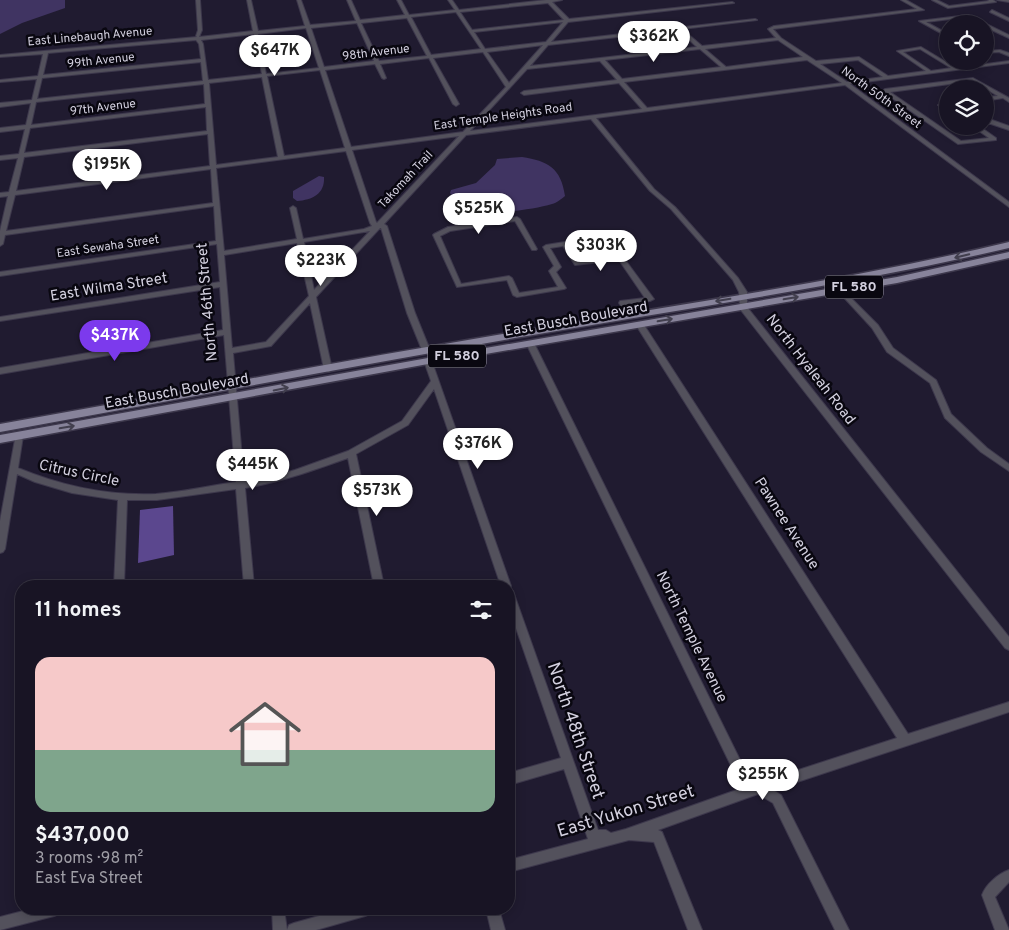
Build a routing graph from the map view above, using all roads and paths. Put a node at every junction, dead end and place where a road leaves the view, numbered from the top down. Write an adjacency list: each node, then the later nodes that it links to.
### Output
1 (198, 0): 31 (street, North 46th Street)
2 (249, 0): 30 (street)
3 (299, 0): 25 (street)
4 (349, 0): 24 (street)
5 (399, 0): 19 (street)
6 (450, 0): 17 (street)
7 (499, 0): 16 (street)
8 (548, 0): 9 (street, East Linebaugh Avenue); 16 (street, East Linebaugh Avenue); 21 (street)
9 (560, 0)
10 (903, 0): 33 (street)
11 (934, 0): 12 (street)
12 (990, 0)
13 (1000, 1): 15 (street)
14 (731, 2): 21 (street)
15 (1008, 3)
16 (504, 6): 17 (street, East Linebaugh Avenue)
17 (457, 11): 19 (street, East Linebaugh Avenue); 28 (street)
18 (992, 11): 23 (street)
19 (408, 16): 24 (street, East Linebaugh Avenue); 41 (street)
20 (939, 19): 29 (street)
21 (567, 20): 28 (street); 34 (street, Takomah Trail)
22 (755, 20): 26 (street, 98th Avenue)
23 (1009, 20)
24 (359, 21): 25 (street, East Linebaugh Avenue); 46 (street)
25 (308, 26): 30 (street, East Linebaugh Avenue); 52 (street)
26 (678, 28): 34 (street, 98th Avenue); 35 (street)
27 (994, 30): 32 (street)
28 (471, 31): 37 (street)
29 (939, 31)
30 (255, 32): 31 (street, East Linebaugh Avenue); 56 (street)
31 (201, 37): 36 (street, East Linebaugh Avenue); 44 (street, North 46th Street)
32 (1009, 38)
33 (779, 39): 35 (street); 42 (street, North 50th Street)
34 (548, 43): 37 (street, 98th Avenue); 50 (street, Takomah Trail)
35 (701, 47): 45 (street); 51 (street)
36 (46, 51): 40 (street, East Linebaugh Avenue); 57 (street)
37 (484, 51): 41 (street, 98th Avenue); 67 (street)
38 (994, 51): 39 (street)
39 (1009, 52)
40 (0, 56)
41 (431, 56): 46 (street, 98th Avenue); 75 (street)
42 (808, 58): 48 (street, North 50th Street); 51 (street)
43 (939, 59): 55 (street)
44 (203, 60): 57 (street, 99th Avenue); 63 (street, North 46th Street)
45 (601, 60): 50 (street); 62 (street)
46 (378, 62): 52 (street, 98th Avenue); 59 (street)
47 (1009, 62): 49 (street, East Temple Heights Road)
48 (814, 63): 58 (street); 64 (street, North 50th Street)
49 (994, 64)
50 (526, 68): 67 (street, Takomah Trail)
51 (725, 68): 62 (street)
52 (322, 69): 56 (street, 98th Avenue); 89 (street)
53 (942, 70): 55 (street, East Temple Heights Road)
54 (956, 70): 60 (street)
55 (929, 71): 58 (street, East Temple Heights Road)
56 (264, 76): 63 (street, 98th Avenue); 92 (street)
57 (40, 77): 61 (street, 99th Avenue); 74 (street)
58 (886, 77): 64 (street, East Temple Heights Road)
59 (384, 78)
60 (974, 80)
61 (0, 81)
62 (621, 81): 70 (street); 78 (street)
63 (206, 82): 74 (street, 98th Avenue); 77 (street, North 46th Street)
64 (844, 82): 78 (street, East Temple Heights Road); 97 (street, North 50th Street)
65 (895, 82): 68 (street)
66 (939, 84): 68 (street)
67 (508, 86): 86 (street, Takomah Trail)
68 (904, 88): 83 (street)
69 (994, 92): 71 (street)
70 (524, 93)
71 (1002, 97): 72 (street); 73 (street)
72 (994, 98)
73 (1009, 100)
74 (35, 101): 76 (street, 98th Avenue); 82 (street)
75 (456, 104)
76 (0, 105)
77 (208, 106): 82 (street, 97th Avenue); 85 (street, North 46th Street)
78 (645, 109): 79 (street, East Temple Heights Road)
79 (592, 116): 86 (street, East Temple Heights Road); 115 (street)
80 (994, 124): 81 (street)
81 (1008, 126)
82 (28, 127): 84 (street, 97th Avenue); 90 (street)
83 (939, 129)
84 (0, 130)
85 (210, 132): 90 (street); 93 (street, North 46th Street)
86 (466, 133): 89 (street, East Temple Heights Road); 100 (street, Takomah Trail)
87 (947, 135): 88 (street)
88 (989, 135)
89 (348, 149): 92 (street, East Temple Heights Road); 100 (street)
90 (22, 155): 91 (street); 94 (street)
91 (0, 158)
92 (281, 158): 93 (street, East Temple Heights Road)
93 (213, 167): 94 (street, East Temple Heights Road); 96 (street, North 46th Street)
94 (12, 193): 95 (street, East Temple Heights Road); 101 (street)
95 (0, 195)
96 (216, 204): 101 (street); 104 (street, North 46th Street)
97 (1009, 205)
98 (294, 208): 103 (street)
99 (517, 219): 102 (street); 107 (street)
100 (377, 226): 103 (street); 116 (street, Takomah Trail); 126 (street)
101 (1, 234): 105 (street)
102 (436, 235): 118 (street)
103 (299, 241): 108 (street); 116 (street)
104 (220, 242): 108 (street, North 46th Street); 111 (street, East Sewaha Street)
105 (0, 244)
106 (1009, 245): 110 (main road, East Busch Boulevard / FL 580, one-way to 110)
107 (534, 249)
108 (221, 253): 113 (street, North 46th Street)
109 (1009, 255): 112 (main road, East Busch Boulevard / FL 580)
110 (945, 260): 112 (main road); 115 (main road, East Busch Boulevard / FL 580)
111 (0, 274)
112 (897, 280): 114 (main road, East Busch Boulevard / FL 580)
113 (223, 284): 120 (street, East Wilma Street); 122 (street, North 46th Street)
114 (840, 290): 117 (main road, East Busch Boulevard / FL 580, one-way to 114); 136 (street)
115 (744, 296): 117 (street); 118 (main road, East Busch Boulevard / FL 580, one-way to 118)
116 (312, 299): 125 (street, Takomah Trail); 128 (street)
117 (743, 307): 121 (main road, East Busch Boulevard / FL 580, one-way to 117); 146 (street, North Hyaleah Road)
118 (630, 314): 119 (main road, East Busch Boulevard / FL 580)
119 (618, 317): 123 (main road, East Busch Boulevard / FL 580); 124 (main road)
120 (0, 319)
121 (640, 325): 124 (main road, East Busch Boulevard / FL 580); 148 (street, Pawnee Avenue)
122 (227, 332): 125 (street, North 46th Street); 129 (street)
123 (525, 333): 126 (main road, East Busch Boulevard / FL 580); 127 (main road)
124 (530, 343): 127 (main road, East Busch Boulevard / FL 580); 151 (street, North Temple Avenue)
125 (228, 351): 131 (street, North 46th Street)
126 (427, 356): 127 (main road, East Busch Boulevard / FL 580); 128 (main road, East Busch Boulevard / FL 580); 130 (street); 131 (main road, East Busch Boulevard / FL 580, one-way to 126)
127 (444, 358)
128 (328, 369): 131 (main road, East Busch Boulevard / FL 580)
129 (0, 370)
130 (435, 381): 135 (street, Citrus Circle); 144 (street)
131 (232, 392): 132 (main road, East Busch Boulevard / FL 580); 133 (main road, East Busch Boulevard / FL 580, one-way to 131); 138 (street, North 46th Street)
132 (0, 428)
133 (19, 436): 134 (main road, East Busch Boulevard / FL 580); 137 (street)
134 (0, 439)
135 (351, 453): 138 (street, Citrus Circle); 143 (street)
136 (1009, 468)
137 (13, 469): 139 (street, Citrus Circle); 140 (street)
138 (240, 484): 139 (street, Citrus Circle); 142 (street, North 46th Street)
139 (123, 497): 141 (street)
140 (0, 549)
141 (119, 580)
142 (248, 580)
143 (378, 580)
144 (504, 580)
145 (515, 611): 149 (street, North 48th Street)
146 (1009, 645)
147 (1009, 707): 148 (street, East Yukon Street)
148 (906, 740): 151 (street, East Yukon Street)
149 (567, 762): 150 (street); 152 (street, North 48th Street)
150 (515, 777)
151 (759, 788): 152 (street, East Yukon Street); 164 (street, North Temple Avenue)
152 (626, 835): 153 (street, East Yukon Street); 163 (street, North 48th Street)
153 (515, 864)
154 (1009, 876): 165 (street)
155 (32, 915): 159 (street)
156 (279, 915): 160 (street)
157 (345, 915): 161 (street)
158 (494, 915): 162 (street)
159 (0, 924)
160 (280, 930)
161 (294, 930)
162 (498, 930)
163 (696, 930)
164 (842, 930)
165 (1002, 930)

